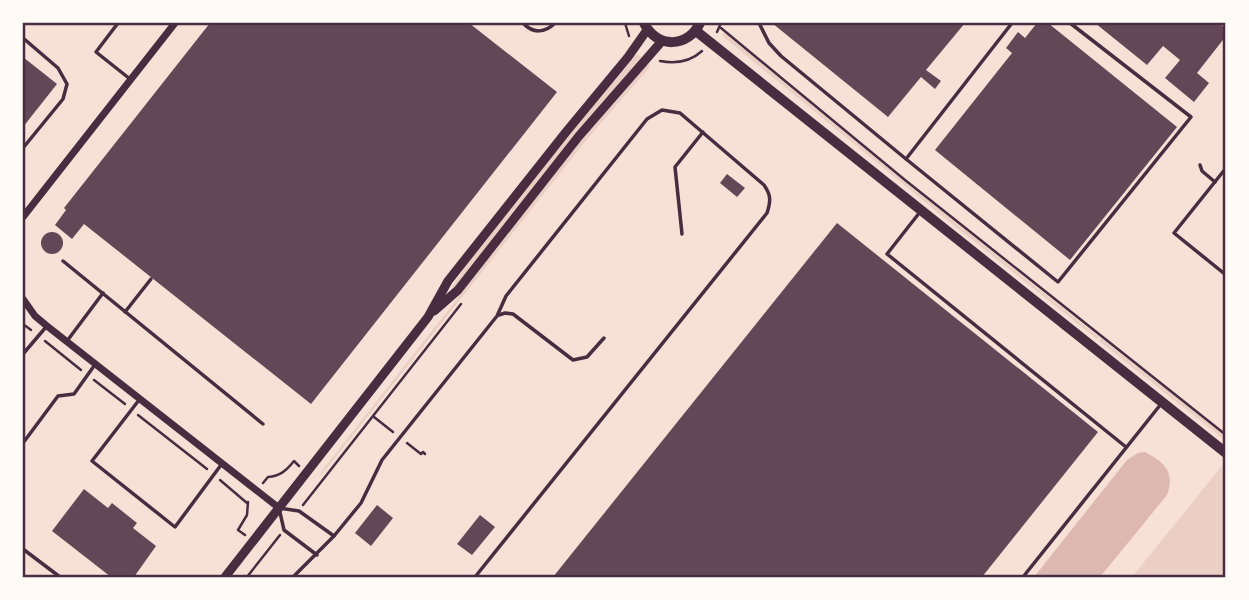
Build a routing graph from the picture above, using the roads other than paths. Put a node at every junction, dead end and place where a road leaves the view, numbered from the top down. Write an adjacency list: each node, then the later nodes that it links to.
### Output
1 (118, 23): 12 (lane)
2 (175, 23): 12 (street)
3 (523, 23): 4 (lane)
4 (555, 23)
5 (759, 23): 15 (lane)
6 (1012, 23): 15 (lane)
7 (1070, 23): 15 (lane)
8 (646, 26): 11 (main road); 29 (street)
9 (698, 27): 11 (main road); 19 (main road)
10 (23, 38): 14 (lane)
11 (662, 41): 29 (street)
12 (130, 79): 20 (street)
13 (703, 132): 21 (lane); 28 (lane); 49 (lane)
14 (23, 148)
15 (906, 159)
16 (1200, 164): 18 (lane)
17 (1226, 168): 18 (lane)
18 (1215, 181): 23 (lane)
19 (921, 210): 36 (main road); 39 (lane)
20 (23, 217)
21 (682, 234)
22 (62, 261): 25 (lane)
23 (1226, 275)
24 (151, 279): 27 (lane)
25 (103, 293): 27 (lane); 32 (lane)
26 (23, 299): 30 (street)
27 (125, 312): 37 (lane)
28 (497, 316): 31 (lane); 43 (lane)
29 (428, 317): 42 (street)
30 (47, 326): 32 (street); 33 (lane)
31 (604, 338)
32 (67, 341): 34 (street)
33 (23, 354)
34 (96, 364): 35 (street); 38 (lane)
35 (140, 399): 41 (street); 41 (lane)
36 (1162, 402): 39 (lane); 40 (main road)
37 (263, 424)
38 (23, 443)
39 (1126, 447): 50 (lane)
40 (1226, 453)
41 (222, 463): 42 (street)
42 (279, 508): 43 (lane); 45 (lane); 47 (street)
43 (334, 536): 45 (lane)
44 (23, 549): 46 (lane)
45 (317, 555): 48 (lane)
46 (60, 577)
47 (225, 577)
48 (293, 577)
49 (475, 577)
50 (1023, 577)

